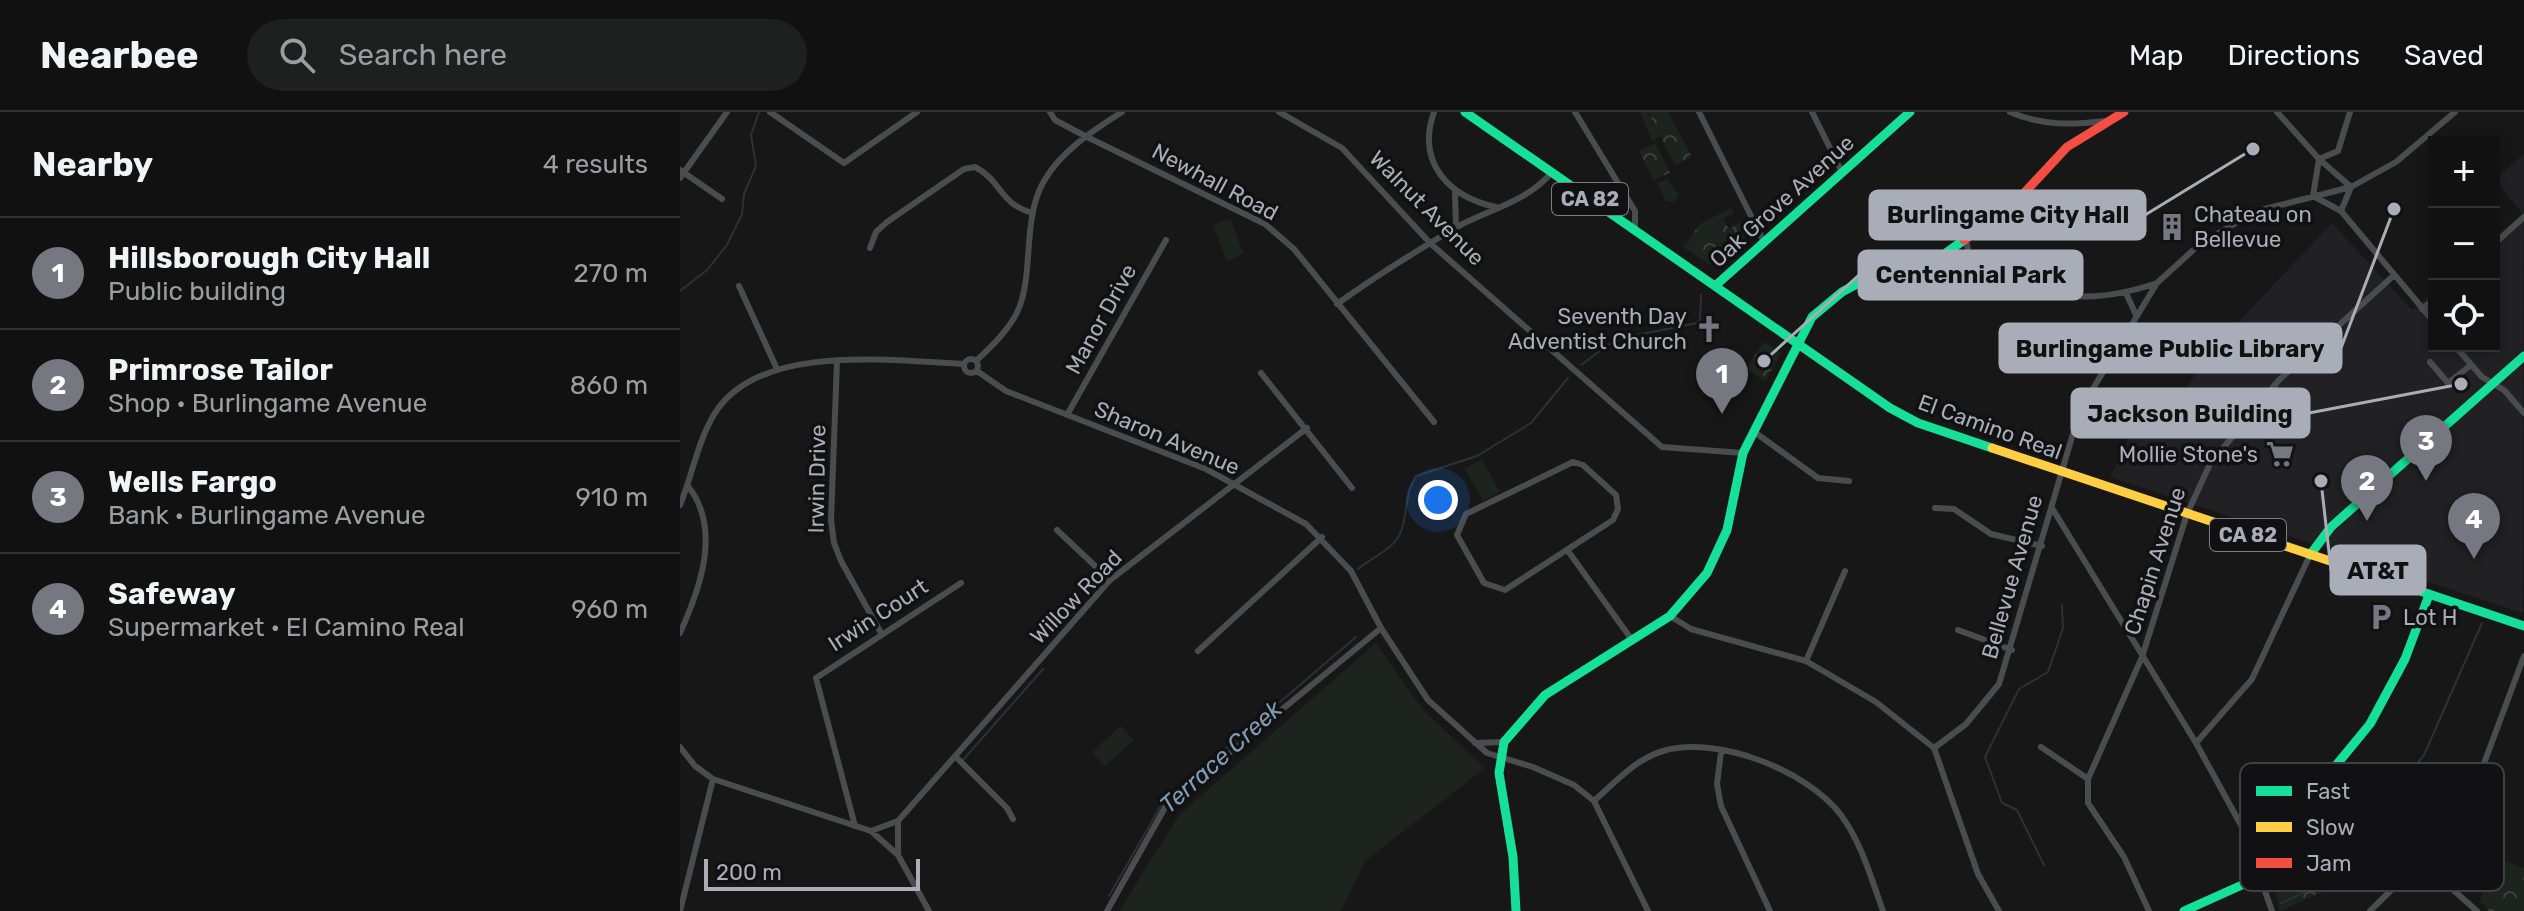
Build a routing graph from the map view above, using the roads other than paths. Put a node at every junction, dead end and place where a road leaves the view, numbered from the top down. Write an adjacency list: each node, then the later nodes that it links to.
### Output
1 (727, 112): 25 (street)
2 (770, 112): 3 (street)
3 (917, 112)
4 (1050, 112): 20 (street, Newhall Road)
5 (1122, 112): 20 (street)
6 (1279, 112): 40 (street, Walnut Avenue)
7 (1434, 112): 27 (street)
8 (1465, 112): 23 (street, El Camino Real / CA 82)
9 (1575, 112): 35 (street)
10 (1699, 112): 39 (street)
11 (1812, 112): 24 (street)
12 (1910, 112): 24 (street, Oak Grove Avenue)
13 (2010, 112): 19 (street)
14 (2124, 112): 18 (street)
15 (2277, 112): 22 (street)
16 (2350, 112): 22 (street)
17 (2455, 112): 26 (street, Bellevue Avenue)
18 (2105, 121): 19 (street); 21 (street)
19 (2065, 126): 21 (street)
20 (1085, 136): 32 (street); 49 (street, Newhall Road)
21 (2067, 147): 36 (street)
22 (2319, 159): 26 (street); 28 (street)
23 (1552, 172): 30 (street); 35 (street, El Camino Real / CA 82)
24 (1842, 172): 39 (street, Oak Grove Avenue)
25 (681, 173): 29 (street)
26 (2351, 187): 28 (street, Bellevue Avenue); 31 (street)
27 (1455, 192): 30 (street); 34 (street)
28 (2313, 196): 31 (street); 45 (street, Bellevue Avenue)
29 (722, 199)
30 (1497, 207): 34 (street)
31 (2341, 211): 44 (street)
32 (1033, 213): 41 (street); 58 (street)
33 (2524, 217): 37 (street)
34 (1456, 228): 40 (street)
35 (1635, 230): 47 (street, El Camino Real / CA 82)
36 (1966, 239): 42 (street); 43 (street)
37 (2500, 239)
38 (1166, 240): 67 (street, Manor Drive)
39 (1764, 242): 47 (street, Oak Grove Avenue)
40 (1431, 244): 49 (street); 71 (street, Walnut Avenue)
41 (870, 248)
42 (1939, 258): 43 (street); 54 (street)
43 (1971, 266): 48 (street)
44 (2393, 276): 51 (street); 80 (street, Chapin Avenue)
45 (2157, 283): 48 (street); 52 (street, Bellevue Avenue)
46 (739, 286): 62 (street)
47 (1715, 286): 54 (street, El Camino Real / CA 82)
48 (2126, 293): 52 (street)
49 (1337, 304): 68 (street, Newhall Road)
50 (2428, 304): 51 (street)
51 (2422, 309): 53 (street)
52 (2136, 315): 72 (street, Bellevue Avenue)
53 (2428, 316)
54 (1797, 343): 70 (street); 72 (street, El Camino Real / CA 82)
55 (2460, 352): 61 (street)
56 (2524, 356): 65 (street)
57 (837, 361): 60 (street); 62 (street); 95 (street, Irwin Drive)
58 (976, 361): 60 (street); 63 (street)
59 (2430, 362): 61 (street)
60 (964, 364): 63 (street, Sharon Avenue)
61 (2471, 365): 65 (street)
62 (777, 369): 74 (street)
63 (977, 371): 67 (street, Sharon Avenue)
64 (1261, 373): 69 (street)
65 (2493, 383): 66 (street); 85 (street)
66 (2524, 413)
67 (1067, 415): 75 (street, Sharon Avenue)
68 (1434, 422)
69 (1307, 428): 75 (street, Willow Road); 76 (street)
70 (1753, 431): 71 (street); 73 (street)
71 (1743, 453): 90 (street)
72 (2060, 472): 78 (street, Bellevue Avenue); 80 (street, El Camino Real / CA 82)
73 (1849, 481)
74 (684, 485): 77 (street); 94 (street)
75 (1236, 486): 82 (street, Sharon Avenue); 87 (street, Willow Road)
76 (1352, 488)
77 (680, 505)
78 (2052, 507): 83 (street, Bellevue Avenue); 100 (street)
79 (1935, 508): 83 (street)
80 (2187, 514): 85 (street, El Camino Real / CA 82); 100 (street, Chapin Avenue)
81 (1057, 530): 87 (street)
82 (1322, 537): 92 (street, Sharon Avenue); 98 (street)
83 (2042, 546): 97 (street, Bellevue Avenue)
84 (1568, 551): 84 (street); 96 (street)
85 (2310, 555): 89 (street, El Camino Real / CA 82); 106 (street)
86 (1845, 571): 101 (street)
87 (1110, 580): 112 (street, Willow Road)
88 (961, 583): 95 (street, Irwin Court)
89 (2429, 595): 91 (street, El Camino Real / CA 82); 114 (street)
90 (1670, 616): 96 (street); 101 (street)
91 (2524, 626)
92 (1381, 628): 105 (street, Sharon Avenue); 131 (street)
93 (1958, 630): 97 (street)
94 (680, 633)
95 (881, 633): 102 (street, Irwin Court)
96 (1632, 640): 104 (street)
97 (2012, 650): 109 (street, Bellevue Avenue)
98 (1198, 651)
99 (2524, 656): 115 (street)
100 (2142, 657): 106 (street); 117 (street, Chapin Avenue)
101 (1806, 661): 109 (street)
102 (816, 678): 103 (street, Irwin Court); 122 (street, Irwin Court)
103 (807, 679)
104 (1504, 742): 105 (street); 113 (street)
105 (1474, 743): 113 (street, Sharon Avenue)
106 (2196, 743): 121 (street)
107 (680, 747): 111 (street)
108 (2041, 747): 117 (street)
109 (1934, 748): 136 (street)
110 (1721, 752): 118 (street); 134 (street); 135 (street)
111 (683, 758): 116 (street)
112 (957, 758): 119 (street); 120 (street, Willow Road)
113 (1499, 759): 118 (street, Sharon Avenue); 132 (street)
114 (2340, 763)
115 (2484, 763)
116 (713, 779): 122 (street); 129 (street)
117 (2088, 779): 137 (street)
118 (1594, 801): 133 (street)
119 (1013, 819)
120 (898, 821): 123 (street, Willow Road); 124 (street)
121 (2240, 823)
122 (855, 826): 123 (street)
123 (871, 831): 124 (street)
124 (898, 855): 130 (street)
125 (2240, 886): 138 (street)
126 (2266, 891): 139 (street)
127 (2390, 891): 140 (street)
128 (2455, 891): 141 (street)
129 (680, 911)
130 (929, 911)
131 (1107, 911)
132 (1516, 911)
133 (1648, 911)
134 (1770, 911)
135 (1883, 911)
136 (1999, 911)
137 (2149, 911)
138 (2184, 911)
139 (2272, 911)
140 (2370, 911)
141 (2477, 911)

